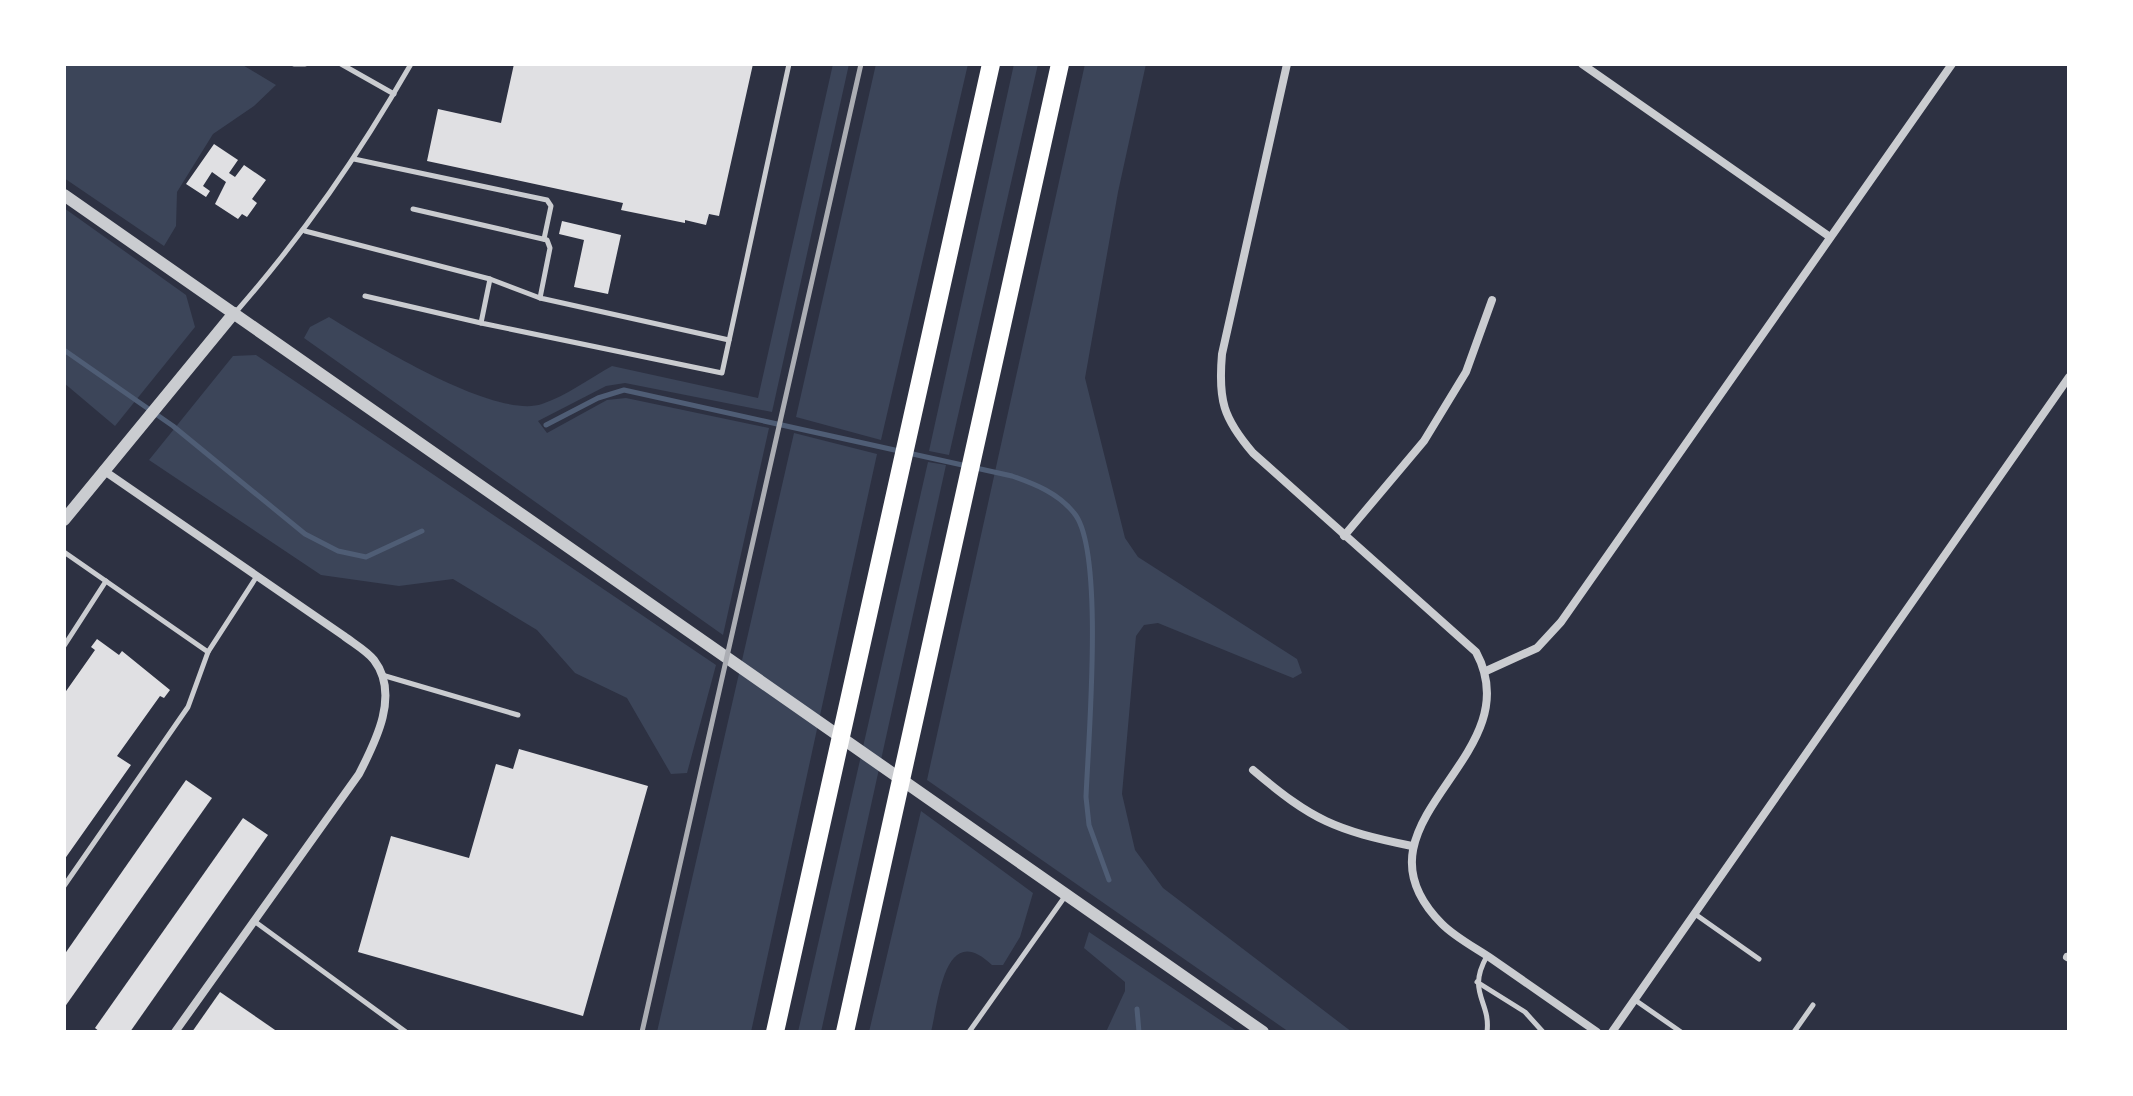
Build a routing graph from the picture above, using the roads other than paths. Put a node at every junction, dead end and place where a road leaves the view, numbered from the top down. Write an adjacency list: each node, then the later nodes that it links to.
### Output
1 (294, 64): 2 (lane)
2 (305, 64)
3 (341, 64): 11 (lane)
4 (411, 64): 11 (lane)
5 (789, 64): 24 (lane)
6 (991, 64): 50 (highway)
7 (1060, 64): 51 (highway)
8 (1287, 64): 28 (street)
9 (1582, 64): 16 (street)
10 (1952, 64): 16 (street)
11 (394, 94): 12 (lane)
12 (354, 159): 15 (lane); 17 (lane)
13 (64, 195): 22 (street)
14 (413, 209): 17 (lane)
15 (305, 231): 18 (lane); 22 (lane)
16 (1830, 237): 34 (street)
17 (544, 239): 20 (lane)
18 (490, 279): 20 (lane); 23 (lane)
19 (365, 296): 23 (lane)
20 (540, 298): 24 (lane)
21 (1492, 300): 28 (street)
22 (234, 313): 26 (street); 40 (street)
23 (481, 323): 24 (lane)
24 (729, 340)
25 (2069, 377): 41 (street)
26 (103, 470): 27 (street); 30 (street)
27 (64, 520)
28 (1344, 536): 34 (street)
29 (64, 552): 31 (lane)
30 (257, 576): 33 (lane); 35 (street)
31 (106, 581): 32 (lane); 33 (lane)
32 (64, 646)
33 (208, 652): 39 (lane)
34 (1486, 671): 38 (street)
35 (382, 675): 36 (lane); 42 (street)
36 (518, 715)
37 (1253, 770): 38 (street)
38 (1412, 846): 43 (street)
39 (64, 886)
40 (1067, 894): 52 (lane); 53 (street)
41 (1695, 913): 44 (lane); 46 (street)
42 (254, 921): 48 (street); 49 (lane)
43 (1487, 956): 45 (lane); 56 (street)
44 (1759, 959)
45 (1477, 982): 54 (lane); 55 (lane)
46 (1634, 1000): 57 (street); 58 (lane)
47 (1813, 1005): 59 (lane)
48 (175, 1032)
49 (406, 1032)
50 (775, 1032)
51 (845, 1032)
52 (969, 1032)
53 (1263, 1032)
54 (1487, 1032)
55 (1543, 1032)
56 (1597, 1032)
57 (1612, 1032)
58 (1681, 1032)
59 (1794, 1032)

